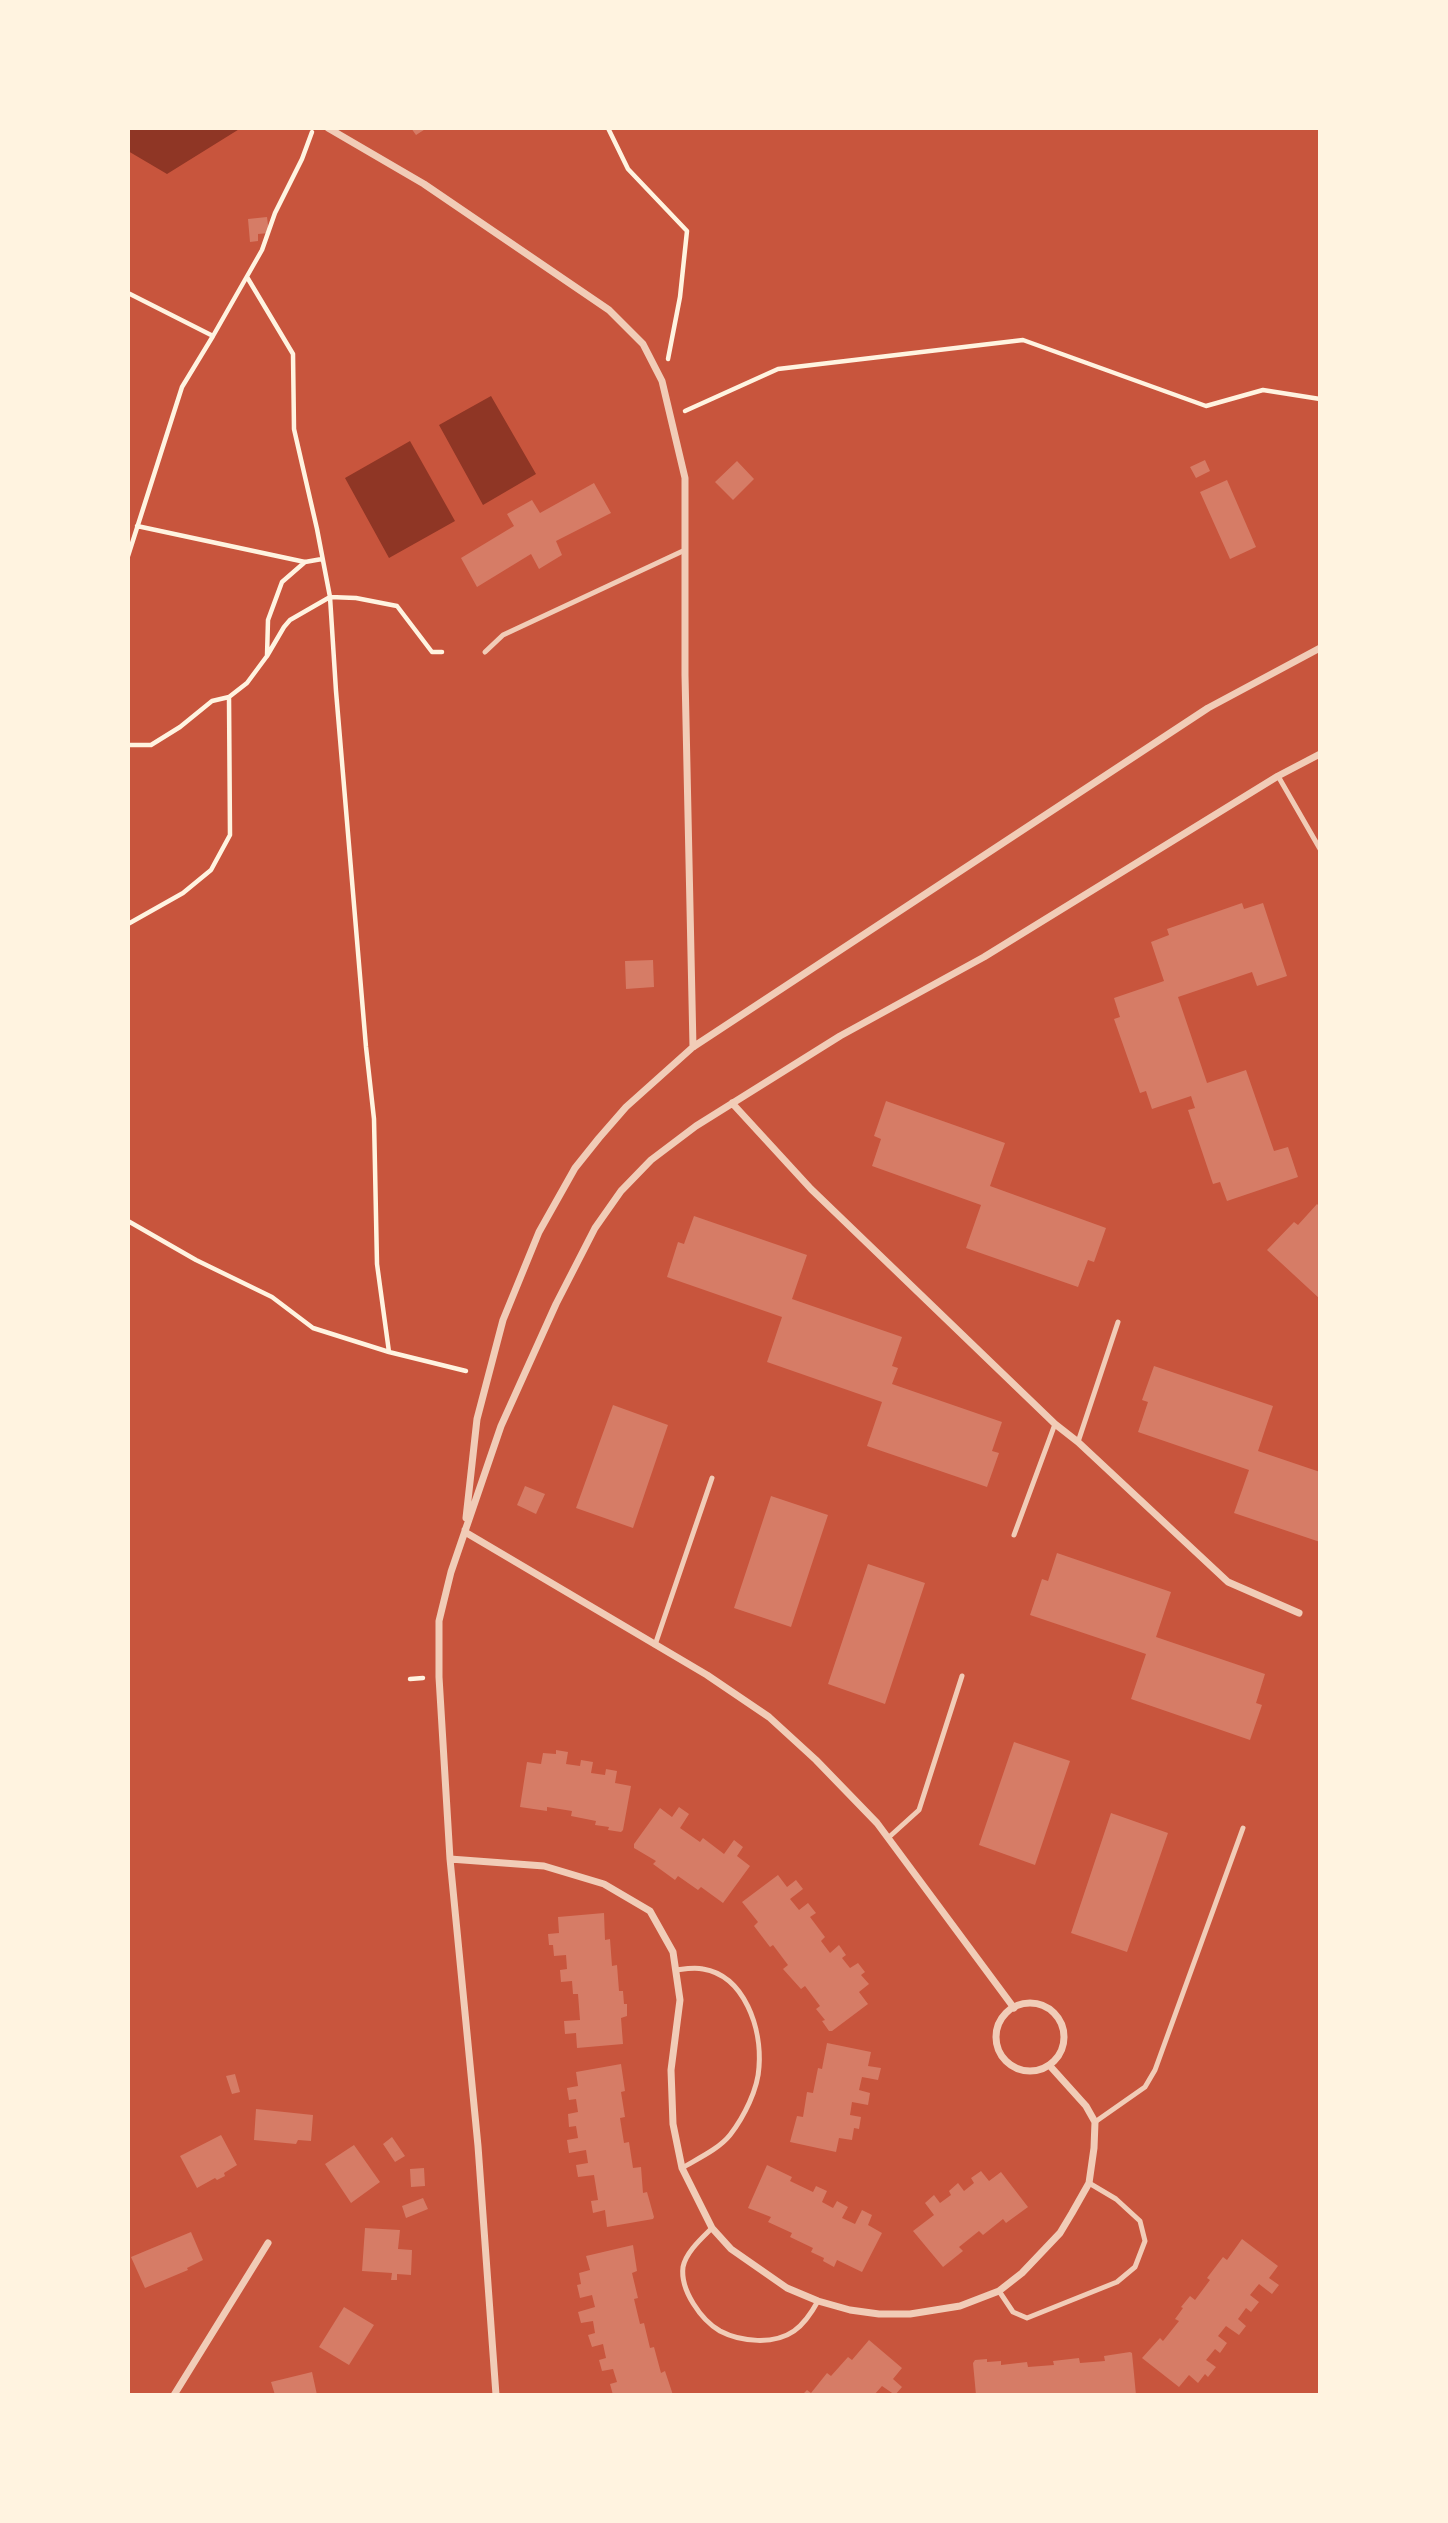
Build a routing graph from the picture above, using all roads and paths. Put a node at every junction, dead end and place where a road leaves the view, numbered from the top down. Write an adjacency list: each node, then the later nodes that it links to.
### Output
1 (314, 128): 4 (path)
2 (328, 128): 7 (street)
3 (608, 128): 7 (path)
4 (247, 277): 6 (path); 13 (path)
5 (128, 293): 6 (path)
6 (213, 336): 10 (path)
7 (662, 381): 9 (street)
8 (1320, 399): 9 (path)
9 (671, 416): 11 (street)
10 (138, 526): 12 (path); 14 (path)
11 (685, 550): 18 (lane); 26 (street)
12 (128, 556)
13 (322, 559): 14 (path); 15 (path)
14 (305, 562): 19 (path)
15 (330, 597): 17 (path); 19 (path); 30 (path)
16 (1320, 648): 26 (street)
17 (442, 652)
18 (485, 652)
19 (267, 656): 20 (path)
20 (229, 697): 21 (path); 25 (path)
21 (128, 745)
22 (1320, 754): 23 (street)
23 (1278, 776): 24 (lane); 27 (street)
24 (1320, 849)
25 (128, 924)
26 (693, 1047): 35 (street)
27 (732, 1103): 32 (street); 35 (street)
28 (128, 1221): 30 (path)
29 (1118, 1322): 33 (lane)
30 (389, 1352): 31 (path)
31 (467, 1371)
32 (1055, 1424): 33 (street); 36 (lane)
33 (1078, 1442): 37 (street)
34 (712, 1478): 38 (lane)
35 (465, 1532): 38 (street); 42 (street)
36 (1014, 1535)
37 (1299, 1613)
38 (654, 1645): 41 (street)
39 (962, 1676): 41 (lane)
40 (1243, 1828): 46 (lane)
41 (888, 1839): 44 (street)
42 (450, 1859): 43 (street); 54 (street)
43 (676, 1970): 47 (street); 47 (lane)
44 (1014, 2008): 45 (street); 45 (street)
45 (1049, 2066): 46 (street)
46 (1095, 2122): 48 (street)
47 (682, 2168): 49 (street)
48 (1089, 2183): 51 (street); 51 (lane)
49 (712, 2228): 52 (street); 52 (lane)
50 (268, 2243): 53 (street)
51 (999, 2291): 52 (street)
52 (818, 2301)
53 (174, 2395)
54 (496, 2395)

